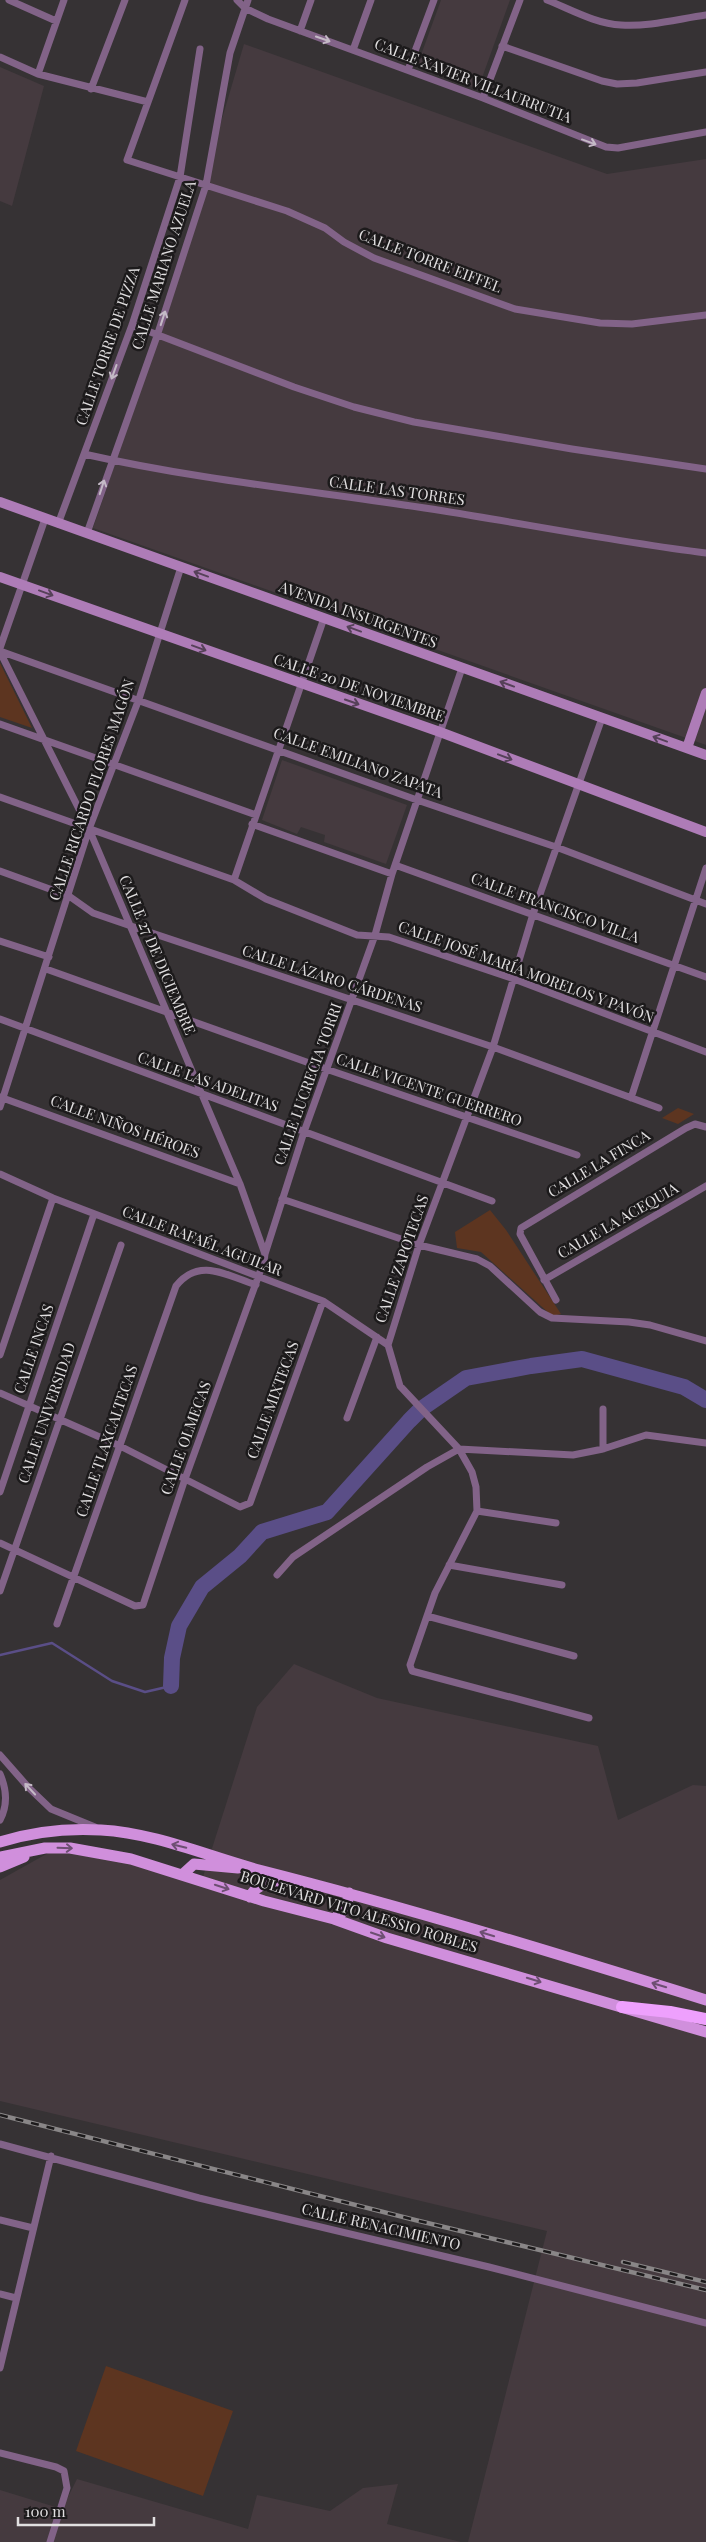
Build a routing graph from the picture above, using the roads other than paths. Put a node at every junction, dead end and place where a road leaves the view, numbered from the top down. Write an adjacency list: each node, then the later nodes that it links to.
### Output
1 (9, 0): 14 (street)
2 (64, 0): 14 (street)
3 (125, 0): 23 (street)
4 (185, 0): 25 (street)
5 (237, 0): 12 (street, CALLE XAVIER VILLAURRUTIA)
6 (248, 0): 12 (street, CALLE MARIANO AZUELA)
7 (311, 0): 15 (street)
8 (371, 0): 18 (street)
9 (434, 0): 20 (street)
10 (520, 0): 16 (street)
11 (547, 0): 13 (street)
12 (245, 8): 15 (street, CALLE XAVIER VILLAURRUTIA); 28 (street, CALLE MARIANO AZUELA)
13 (706, 15)
14 (56, 21): 22 (street)
15 (300, 31): 18 (street, CALLE XAVIER VILLAURRUTIA, one-way to 18)
16 (502, 46): 21 (street); 24 (street)
17 (200, 50): 27 (street, CALLE TORRE DE PIZZA)
18 (353, 50): 20 (street, CALLE XAVIER VILLAURRUTIA)
19 (0, 57): 22 (street)
20 (408, 70): 24 (street, CALLE XAVIER VILLAURRUTIA)
21 (706, 72)
22 (38, 74): 23 (street)
23 (92, 88): 25 (street)
24 (483, 98): 26 (street, CALLE XAVIER VILLAURRUTIA, one-way to 26)
25 (148, 102): 27 (street, CALLE TORRE EIFFEL)
26 (706, 132)
27 (180, 177): 28 (street, CALLE TORRE EIFFEL); 30 (street, CALLE TORRE DE PIZZA)
28 (206, 186): 29 (street, CALLE TORRE EIFFEL); 31 (street, CALLE MARIANO AZUELA, one-way to 28)
29 (706, 315)
30 (132, 325): 31 (street); 32 (street, CALLE TORRE DE PIZZA, one-way to 32)
31 (157, 336): 33 (street, CALLE MARIANO AZUELA); 34 (street)
32 (84, 454): 33 (street, CALLE LAS TORRES); 37 (street, CALLE TORRE DE PIZZA)
33 (111, 460): 38 (street, CALLE MARIANO AZUELA, one-way to 33); 39 (street, CALLE LAS TORRES)
34 (706, 469)
35 (0, 502): 36 (street, AVENIDA INSURGENTES)
36 (46, 519): 37 (street, AVENIDA INSURGENTES); 42 (street)
37 (58, 524): 38 (street, AVENIDA INSURGENTES)
38 (87, 533): 40 (street, AVENIDA INSURGENTES)
39 (706, 553)
40 (182, 567): 43 (street, AVENIDA INSURGENTES, one-way to 40); 44 (street, CALLE RICARDO FLORES MAGÓN)
41 (0, 577): 42 (street, CALLE 20 DE NOVIEMBRE)
42 (22, 584): 44 (street, CALLE 20 DE NOVIEMBRE, one-way to 44); 45 (street)
43 (324, 618): 46 (street, AVENIDA INSURGENTES, one-way to 43); 47 (street)
44 (161, 635): 47 (street, CALLE 20 DE NOVIEMBRE, one-way to 47); 49 (street, CALLE RICARDO FLORES MAGÓN)
45 (0, 650): 49 (street, CALLE EMILIANO ZAPATA); 53 (street, CALLE 27 DE DICIEMBRE)
46 (462, 668): 50 (street, AVENIDA INSURGENTES, one-way to 46); 52 (street, CALLE LUCRECIA TORRI)
47 (301, 684): 52 (street, CALLE 20 DE NOVIEMBRE, one-way to 52); 55 (street)
48 (706, 693): 54 (street)
49 (138, 699): 55 (street, CALLE EMILIANO ZAPATA); 57 (street, CALLE RICARDO FLORES MAGÓN)
50 (602, 718): 54 (street, AVENIDA INSURGENTES, one-way to 50); 58 (street, CALLE ZAPOTECAS)
51 (0, 724): 53 (street)
52 (440, 732): 58 (street, CALLE 20 DE NOVIEMBRE, one-way to 58); 60 (street, CALLE LUCRECIA TORRI)
53 (45, 741): 57 (street); 63 (street, CALLE 27 DE DICIEMBRE)
54 (687, 748): 56 (street, AVENIDA INSURGENTES)
55 (278, 750): 60 (street, CALLE EMILIANO ZAPATA); 61 (street)
56 (706, 755)
57 (114, 764): 61 (street); 63 (street, CALLE RICARDO FLORES MAGÓN)
58 (576, 785): 64 (street, CALLE 20 DE NOVIEMBRE); 65 (street, CALLE ZAPOTECAS)
59 (0, 797): 63 (street, CALLE JOSÉ MARÍA MORELOS Y PAVÓN)
60 (417, 800): 65 (street, CALLE EMILIANO ZAPATA); 66 (street, CALLE LUCRECIA TORRI)
61 (256, 815): 62 (street)
62 (252, 824): 69 (street); 70 (street)
63 (89, 830): 70 (street, CALLE JOSÉ MARÍA MORELOS Y PAVÓN); 71 (street, CALLE RICARDO FLORES MAGÓN); 75 (street, CALLE 27 DE DICIEMBRE)
64 (706, 832)
65 (556, 847): 72 (street, CALLE EMILIANO ZAPATA); 74 (street, CALLE ZAPOTECAS)
66 (395, 865): 69 (street, CALLE LUCRECIA TORRI); 74 (street, CALLE FRANCISCO VILLA)
67 (706, 868): 72 (street)
68 (0, 871): 71 (street, CALLE LÁZARO CÁRDENAS)
69 (392, 874): 76 (street, CALLE LUCRECIA TORRI)
70 (234, 880): 76 (street, CALLE JOSÉ MARÍA MORELOS Y PAVÓN)
71 (69, 896): 75 (street, CALLE LÁZARO CÁRDENAS); 78 (street, CALLE RICARDO FLORES MAGÓN)
72 (695, 900): 73 (street, CALLE EMILIANO ZAPATA); 79 (street)
73 (706, 904)
74 (533, 914): 79 (street, CALLE FRANCISCO VILLA); 82 (street, CALLE ZAPOTECAS)
75 (128, 926): 83 (street, CALLE LÁZARO CÁRDENAS); 84 (street, CALLE 27 DE DICIEMBRE)
76 (375, 935): 82 (street, CALLE JOSÉ MARÍA MORELOS Y PAVÓN); 83 (street, CALLE LUCRECIA TORRI)
77 (0, 941): 78 (street)
78 (49, 958): 80 (street, CALLE RICARDO FLORES MAGÓN)
79 (674, 965): 81 (street, CALLE FRANCISCO VILLA); 87 (street)
80 (46, 969): 84 (street, CALLE VICENTE GUERRERO); 86 (street, CALLE RICARDO FLORES MAGÓN)
81 (706, 977)
82 (514, 979): 87 (street, CALLE JOSÉ MARÍA MORELOS Y PAVÓN); 88 (street, CALLE ZAPOTECAS)
83 (352, 1001): 88 (street, CALLE LÁZARO CÁRDENAS); 90 (street, CALLE LUCRECIA TORRI)
84 (166, 1012): 90 (street, CALLE VICENTE GUERRERO); 91 (street, CALLE 27 DE DICIEMBRE)
85 (0, 1019): 86 (street, CALLE LAS ADELITAS)
86 (26, 1029): 91 (street, CALLE LAS ADELITAS); 92 (street, CALLE RICARDO FLORES MAGÓN)
87 (652, 1032): 89 (street, CALLE JOSÉ MARÍA MORELOS Y PAVÓN); 93 (street)
88 (493, 1047): 93 (street, CALLE LÁZARO CÁRDENAS); 96 (street, CALLE ZAPOTECAS)
89 (706, 1052)
90 (326, 1069): 96 (street, CALLE VICENTE GUERRERO); 98 (street, CALLE LUCRECIA TORRI)
91 (204, 1095): 98 (street, CALLE LAS ADELITAS); 102 (street, CALLE 27 DE DICIEMBRE)
92 (2, 1097): 94 (street, CALLE RICARDO FLORES MAGÓN); 102 (street, CALLE NIÑOS HÉROES)
93 (631, 1098): 95 (street, CALLE LÁZARO CÁRDENAS)
94 (0, 1108)
95 (659, 1108)
96 (467, 1118): 99 (street, CALLE VICENTE GUERRERO); 101 (street, CALLE ZAPOTECAS)
97 (706, 1127): 112 (street, CALLE LA FINCA)
98 (304, 1132): 101 (street, CALLE LAS ADELITAS); 105 (street, CALLE LUCRECIA TORRI)
99 (577, 1155)
100 (0, 1174): 104 (street, CALLE RAFAÉL AGUILAR)
101 (443, 1182): 106 (street, CALLE LAS ADELITAS); 109 (street, CALLE ZAPOTECAS)
102 (240, 1184): 110 (street, CALLE 27 DE DICIEMBRE)
103 (706, 1186): 112 (street, CALLE LA ACEQUIA)
104 (53, 1198): 107 (street, CALLE RAFAÉL AGUILAR); 119 (street)
105 (282, 1199): 109 (street); 110 (street, CALLE LUCRECIA TORRI)
106 (492, 1201)
107 (94, 1214): 111 (street, CALLE RAFAÉL AGUILAR); 121 (street, CALLE INCAS)
108 (121, 1245): 124 (street, CALLE UNIVERSIDAD)
109 (419, 1245): 117 (street); 118 (street, CALLE ZAPOTECAS)
110 (265, 1254): 111 (street)
111 (259, 1277): 113 (street, CALLE OLMECAS); 115 (street, CALLE RAFAÉL AGUILAR)
112 (544, 1280): 114 (street)
113 (256, 1285): 126 (street, CALLE TLAXCALTECAS); 129 (street, CALLE OLMECAS)
114 (556, 1300)
115 (322, 1301): 116 (street, CALLE RAFAÉL AGUILAR); 129 (street, CALLE MIXTECAS)
116 (377, 1337): 118 (street, CALLE RAFAÉL AGUILAR); 123 (street)
117 (706, 1341)
118 (388, 1345): 127 (street)
119 (0, 1356)
120 (0, 1393): 121 (street)
121 (29, 1406): 124 (street); 130 (street, CALLE INCAS)
122 (603, 1409): 128 (street)
123 (347, 1418)
124 (59, 1419): 126 (street); 134 (street, CALLE UNIVERSIDAD)
125 (706, 1443): 128 (street)
126 (120, 1446): 129 (street); 137 (street, CALLE TLAXCALTECAS)
127 (459, 1449): 128 (street); 131 (street); 136 (street)
128 (604, 1449)
129 (185, 1479): 137 (street, CALLE OLMECAS)
130 (0, 1492)
131 (477, 1511): 132 (street); 135 (street)
132 (556, 1523)
133 (0, 1542): 134 (street)
134 (14, 1549): 137 (street); 139 (street, CALLE UNIVERSIDAD)
135 (449, 1565): 138 (street); 140 (street)
136 (277, 1575)
137 (73, 1577): 141 (street, CALLE TLAXCALTECAS)
138 (562, 1585)
139 (0, 1591)
140 (427, 1616): 142 (street); 143 (street)
141 (57, 1624)
142 (574, 1656)
143 (589, 1718)
144 (0, 1755): 147 (street, one-way to 144)
145 (0, 1774): 146 (street)
146 (0, 1820)
147 (102, 1830): 148 (main road, BOULEVARD VITO ALESSIO ROBLES); 152 (main road, BOULEVARD VITO ALESSIO ROBLES, one-way to 147)
148 (0, 1842)
149 (45, 1848): 150 (main road, BOULEVARD VITO ALESSIO ROBLES); 151 (main road); 153 (main road, BOULEVARD VITO ALESSIO ROBLES, one-way to 153)
150 (0, 1857)
151 (0, 1867)
152 (252, 1868): 153 (main road); 154 (main road, BOULEVARD VITO ALESSIO ROBLES)
153 (183, 1874): 156 (main road, BOULEVARD VITO ALESSIO ROBLES, one-way to 156)
154 (332, 1888): 155 (main road, BOULEVARD VITO ALESSIO ROBLES); 156 (main road)
155 (349, 1893): 157 (main road); 158 (main road, BOULEVARD VITO ALESSIO ROBLES, one-way to 155)
156 (250, 1897): 157 (main road, BOULEVARD VITO ALESSIO ROBLES)
157 (334, 1919): 159 (main road, BOULEVARD VITO ALESSIO ROBLES, one-way to 159)
158 (706, 2000)
159 (622, 2007): 160 (highway); 161 (main road, BOULEVARD VITO ALESSIO ROBLES)
160 (706, 2020)
161 (706, 2032)
162 (0, 2144): 163 (street, CALLE RENACIMIENTO)
163 (51, 2156): 165 (street); 168 (street, CALLE RENACIMIENTO)
164 (0, 2220): 165 (street)
165 (33, 2228): 167 (street)
166 (0, 2294): 167 (street)
167 (16, 2298): 169 (street)
168 (706, 2323)
169 (0, 2368)
170 (0, 2453): 171 (street)
171 (50, 2542)

